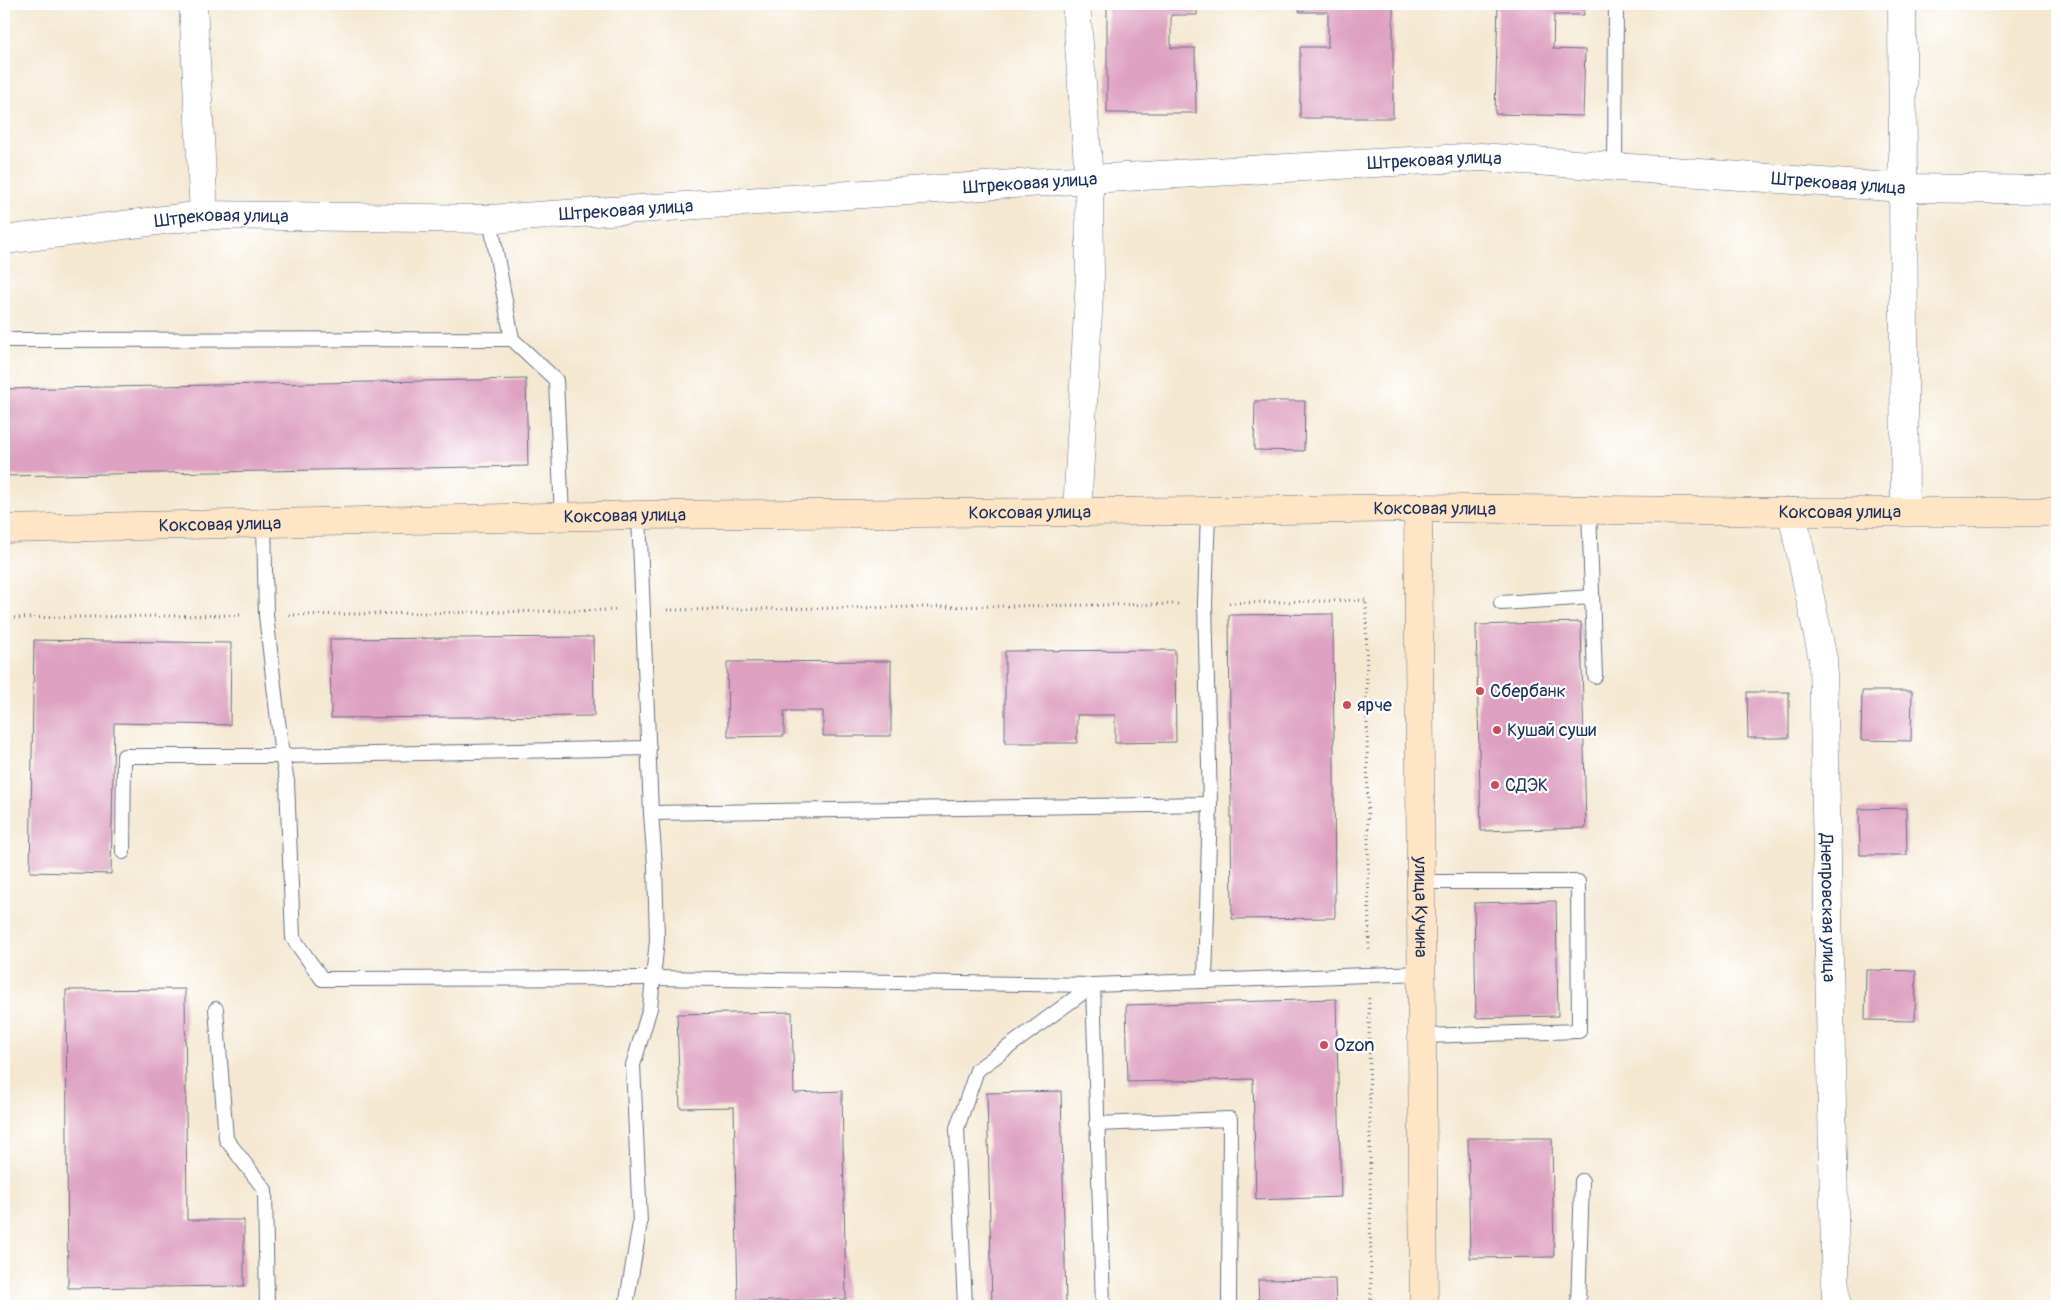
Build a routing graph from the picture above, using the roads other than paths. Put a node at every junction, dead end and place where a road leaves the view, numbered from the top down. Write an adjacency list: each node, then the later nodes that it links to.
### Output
1 (193, 4): 9 (street)
2 (1076, 4): 6 (street)
3 (1616, 4): 5 (lane)
4 (1902, 4): 7 (street)
5 (1615, 167): 6 (street, Штрековая улица); 7 (street, Штрековая улица)
6 (1089, 179): 10 (street, Штрековая улица); 18 (street)
7 (1903, 188): 8 (street, Штрековая улица); 17 (street)
8 (2057, 190)
9 (204, 215): 10 (street, Штрековая улица); 11 (street, Штрековая улица)
10 (490, 219): 12 (lane)
11 (4, 240)
12 (512, 339): 13 (lane); 22 (lane)
13 (4, 340)
14 (1418, 508): 15 (main road, Коксовая улица); 16 (main road, Коксовая улица); 33 (main road, улица Кучина)
15 (1589, 510): 19 (main road, Коксовая улица); 25 (lane)
16 (1208, 511): 18 (main road, Коксовая улица); 30 (lane)
17 (1905, 511): 19 (main road, Коксовая улица); 20 (main road, Коксовая улица)
18 (1077, 512): 21 (main road, Коксовая улица)
19 (1792, 512): 50 (street, Днепровская улица)
20 (2057, 512)
21 (639, 515): 22 (main road, Коксовая улица); 28 (lane)
22 (562, 516): 23 (main road, Коксовая улица)
23 (264, 523): 24 (main road, Коксовая улица); 29 (lane)
24 (4, 529)
25 (1592, 597): 26 (lane); 27 (lane)
26 (1501, 603)
27 (1595, 676)
28 (649, 748): 29 (lane); 31 (lane)
29 (282, 756): 32 (lane); 35 (lane)
30 (1210, 804): 31 (lane); 36 (lane)
31 (651, 813): 35 (lane)
32 (122, 852)
33 (1421, 882): 34 (main road, улица Кучина); 39 (lane)
34 (1422, 973): 36 (lane); 39 (main road, улица Кучина)
35 (653, 978): 37 (lane); 43 (lane)
36 (1206, 980): 37 (lane)
37 (1093, 985): 40 (lane); 44 (lane)
38 (216, 1009): 42 (lane)
39 (1422, 1036): 47 (main road, улица Кучина)
40 (1096, 1124): 45 (lane); 46 (lane)
41 (1582, 1181): 49 (lane)
42 (267, 1306)
43 (626, 1306)
44 (966, 1306)
45 (1103, 1306)
46 (1229, 1306)
47 (1424, 1306): 48 (lane)
48 (1434, 1306)
49 (1578, 1306)
50 (1836, 1306)

